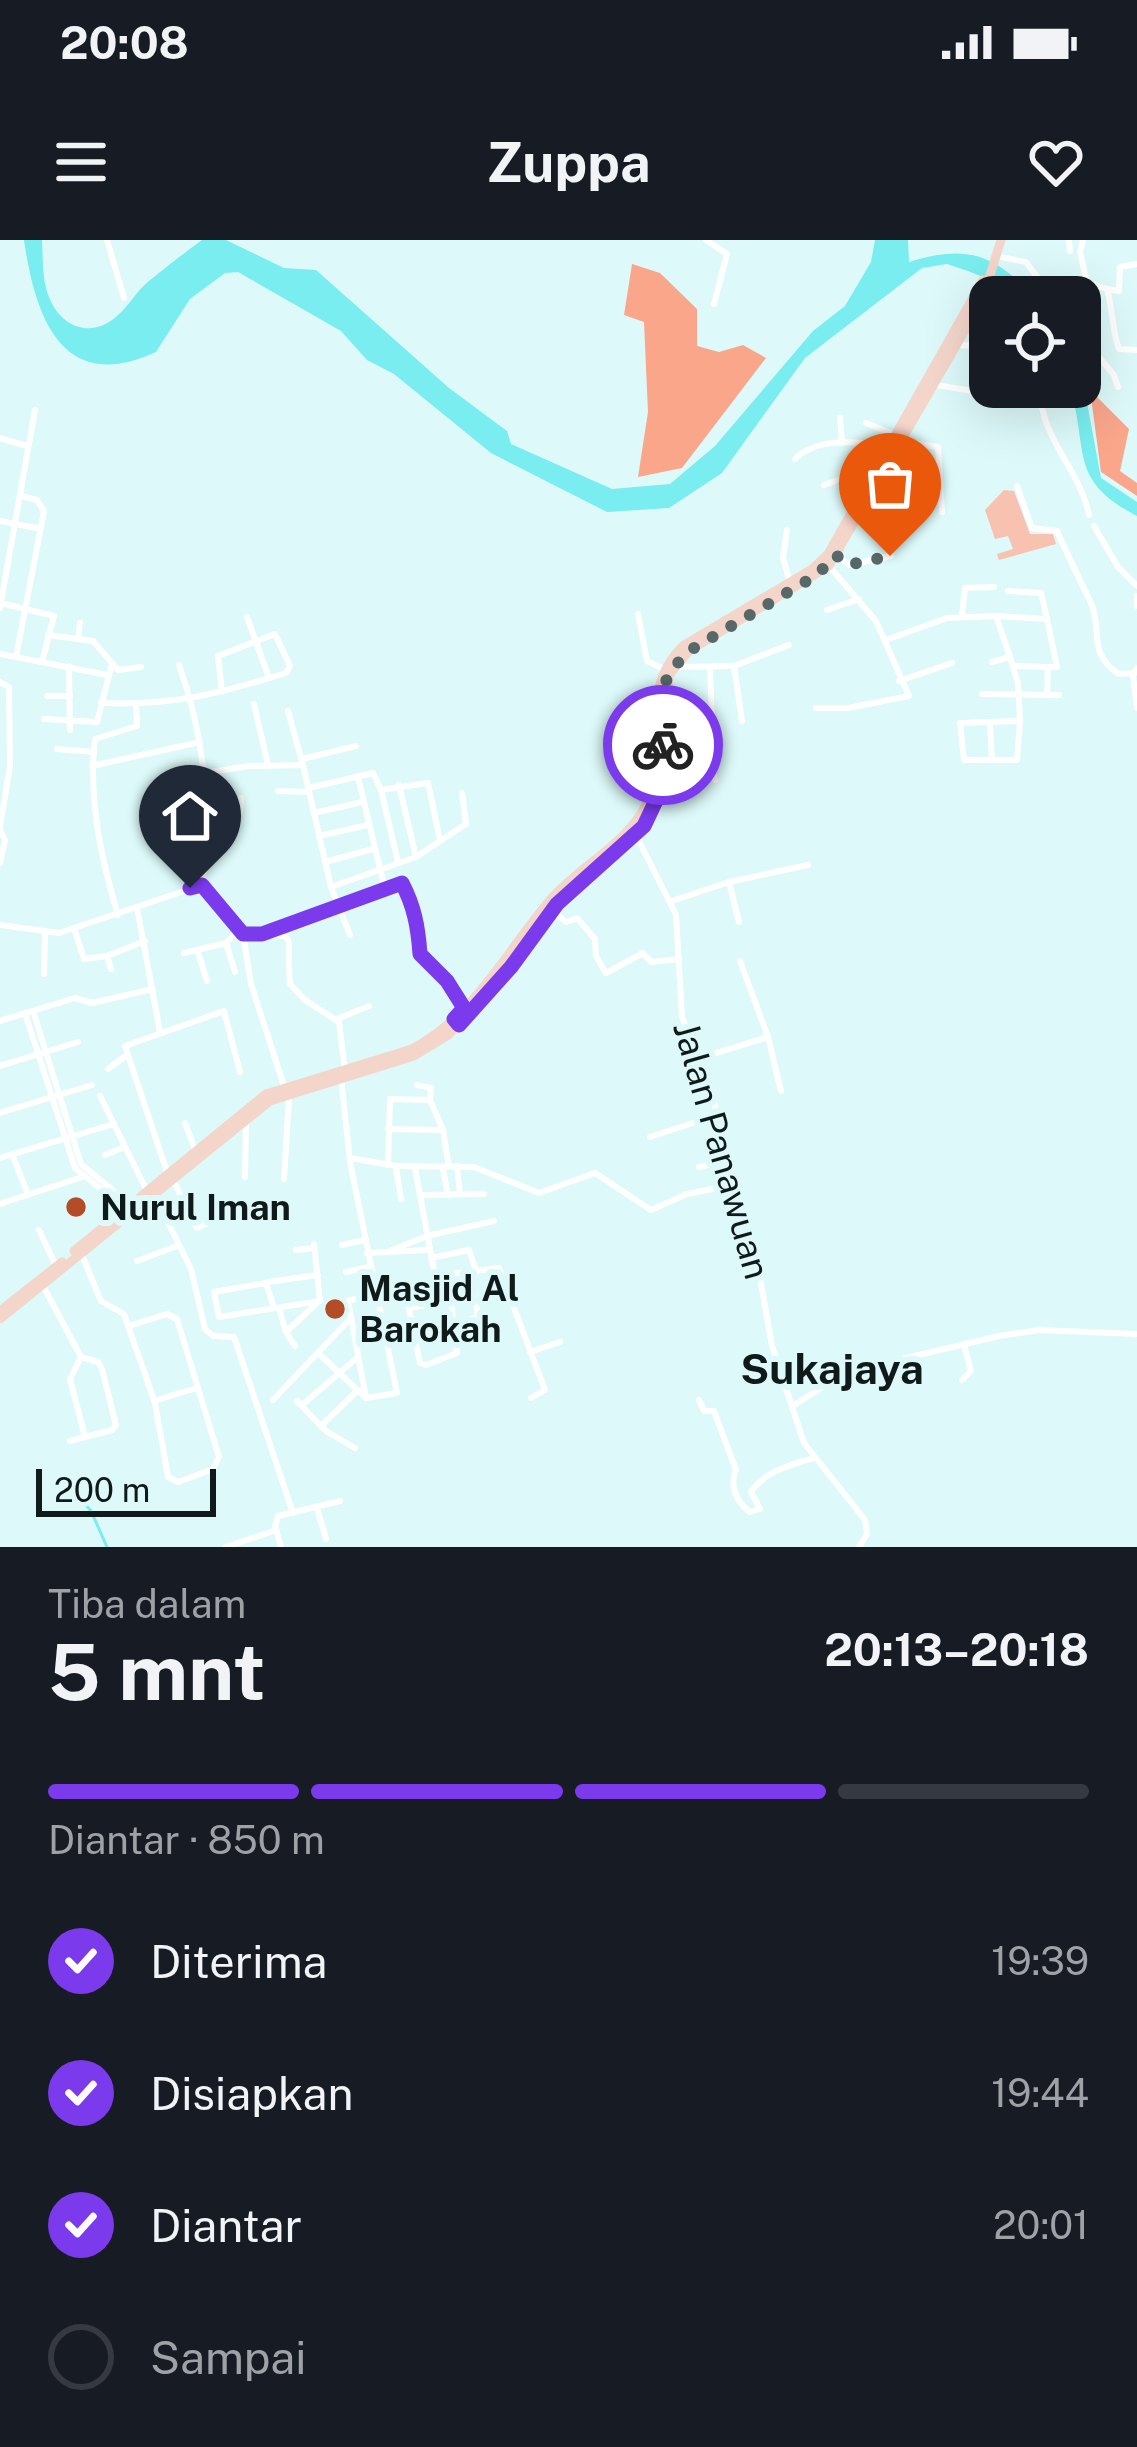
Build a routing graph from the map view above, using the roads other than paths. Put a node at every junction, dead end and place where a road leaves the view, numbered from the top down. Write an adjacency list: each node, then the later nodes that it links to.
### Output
1 (107, 240): 12 (street)
2 (706, 240): 13 (street)
3 (998, 240): 7 (main road)
4 (1069, 240): 6 (street)
5 (1083, 240): 11 (street)
6 (1070, 251)
7 (994, 258): 9 (main road); 10 (street)
8 (1137, 264): 11 (street)
9 (988, 276)
10 (1036, 276)
11 (1107, 289): 18 (street)
12 (124, 298)
13 (714, 304)
14 (969, 310): 28 (main road)
15 (969, 317): 16 (main road)
16 (956, 345): 17 (street); 20 (main road)
17 (969, 345)
18 (1137, 350)
19 (1101, 359): 21 (street)
20 (932, 385): 22 (street); 28 (main road)
21 (1118, 387)
22 (969, 390)
23 (1044, 408): 38 (street)
24 (34, 410): 30 (street)
25 (840, 418): 29 (street)
26 (866, 423): 28 (street)
27 (0, 439): 30 (street)
28 (892, 440): 29 (street); 32 (main road); 37 (street); 40 (main road)
29 (842, 443): 31 (street)
30 (27, 446): 36 (street)
31 (795, 459)
32 (869, 479): 33 (street); 40 (main road)
33 (824, 485)
34 (1017, 486): 85 (street)
35 (910, 492): 40 (street)
36 (21, 496): 41 (street); 43 (street)
37 (942, 512)
38 (1089, 515)
39 (0, 520): 41 (street)
40 (852, 521): 45 (main road); 48 (main road)
41 (16, 523): 43 (street); 55 (street)
42 (1094, 526): 49 (street)
43 (41, 529): 57 (street)
44 (788, 530): 48 (street)
45 (836, 555): 46 (street); 47 (main road)
46 (890, 556)
47 (829, 566): 52 (main road); 54 (street)
48 (790, 582): 52 (main road)
49 (1137, 586)
50 (994, 587): 60 (street)
51 (1008, 591): 63 (street)
52 (778, 594): 83 (main road)
53 (1137, 596): 56 (street)
54 (860, 598): 58 (street); 68 (street)
55 (0, 605): 57 (street)
56 (1137, 606)
57 (24, 610): 65 (street); 71 (street)
58 (827, 610)
59 (638, 614): 83 (street)
60 (962, 616): 61 (street); 68 (street)
61 (996, 616): 63 (street); 72 (street)
62 (247, 617): 67 (street)
63 (1048, 619): 81 (street)
64 (80, 623): 66 (street)
65 (48, 635): 66 (street); 73 (street)
66 (77, 639): 76 (street)
67 (256, 640): 87 (street); 87 (street); 90 (street)
68 (886, 640): 88 (street)
69 (789, 645): 79 (street)
70 (0, 654): 71 (street)
71 (16, 657): 73 (street)
72 (1010, 657): 74 (street); 80 (street)
73 (43, 662): 78 (street)
74 (992, 662)
75 (952, 663): 88 (street)
76 (112, 664): 82 (street); 86 (street)
77 (179, 665): 97 (street)
78 (70, 666): 86 (street); 96 (street)
79 (734, 666): 84 (street); 106 (street)
80 (1015, 666): 81 (street); 92 (street)
81 (1048, 667): 93 (street)
82 (141, 668)
83 (669, 668): 84 (street); 118 (main road); 133 (main road)
84 (710, 668): 105 (street)
85 (1136, 671): 102 (street)
86 (107, 675): 98 (street)
87 (269, 678): 90 (street)
88 (899, 681): 101 (street)
89 (0, 682): 132 (street)
90 (222, 692): 97 (street)
91 (982, 694): 92 (street)
92 (1018, 694): 93 (street); 107 (street)
93 (1047, 695): 94 (street)
94 (1059, 695)
95 (47, 696): 96 (street)
96 (70, 696): 109 (street)
97 (191, 699): 100 (street); 110 (street)
98 (101, 703): 100 (street); 109 (street)
99 (254, 704): 116 (street)
100 (136, 705): 113 (street)
101 (816, 708)
102 (1137, 708)
103 (288, 711): 115 (street)
104 (44, 719): 109 (street)
105 (712, 720)
106 (742, 721)
107 (1020, 721): 108 (street); 114 (street)
108 (990, 722): 114 (street); 114 (street)
109 (70, 725)
110 (200, 742): 117 (street); 119 (street)
111 (356, 746): 115 (street)
112 (58, 749): 113 (street)
113 (94, 752): 117 (street)
114 (992, 760)
115 (302, 762): 116 (street); 123 (street)
116 (268, 765): 119 (street)
117 (92, 766): 151 (street)
118 (664, 770): 121 (street); 133 (main road)
119 (204, 773): 130 (street)
120 (358, 777): 123 (street); 124 (street); 128 (street)
121 (715, 780)
122 (399, 785): 124 (street); 135 (street); 137 (street)
123 (309, 790): 125 (street); 129 (street)
124 (381, 790): 139 (street)
125 (278, 791)
126 (462, 793): 135 (street)
127 (241, 798): 130 (street)
128 (362, 802): 129 (street); 131 (street)
129 (314, 814): 134 (street)
130 (204, 819): 144 (street)
131 (368, 825): 134 (street); 136 (street)
132 (0, 829): 140 (street)
133 (634, 832): 147 (street, Jalan Panawuan); 150 (main road); 164 (main road)
134 (319, 836): 138 (street)
135 (440, 839): 137 (street)
136 (373, 849): 138 (street); 142 (street)
137 (416, 857): 139 (street)
138 (326, 862): 145 (street)
139 (398, 862): 142 (street)
140 (0, 863)
141 (808, 866): 143 (street)
142 (380, 870): 145 (street); 146 (street)
143 (729, 882): 147 (street); 152 (street)
144 (202, 885): 149 (street); 156 (street)
145 (331, 887): 148 (street)
146 (385, 889): 148 (street); 173 (street)
147 (672, 901): 165 (street, Jalan Panawuan)
148 (338, 904): 155 (street); 158 (street)
149 (137, 908): 151 (street); 159 (street)
150 (552, 910): 164 (main road); 165 (street)
151 (118, 915): 154 (street)
152 (739, 922)
153 (0, 925): 157 (street)
154 (74, 928): 157 (street); 163 (street)
155 (277, 931): 156 (street); 175 (street)
156 (241, 932): 160 (street); 190 (street)
157 (45, 934): 169 (street)
158 (350, 934)
159 (146, 941): 163 (street); 171 (street)
160 (226, 943): 161 (street); 168 (street)
161 (198, 952): 162 (street); 170 (street)
162 (184, 953)
163 (107, 956): 167 (street)
164 (514, 956): 173 (main road); 177 (main road)
165 (679, 959): 183 (street, Jalan Panawuan)
166 (740, 961): 179 (street)
167 (112, 969)
168 (236, 972)
169 (44, 974)
170 (207, 981)
171 (153, 989): 174 (street); 178 (street)
172 (369, 1006): 175 (street)
173 (464, 1008): 177 (main road)
174 (29, 1012): 176 (street); 181 (street)
175 (337, 1019): 187 (street)
176 (0, 1021)
177 (457, 1022): 187 (main road)
178 (160, 1032): 182 (street); 186 (street)
179 (768, 1037): 183 (street); 191 (street)
180 (78, 1042): 181 (street)
181 (43, 1053): 184 (street); 192 (street)
182 (127, 1055): 185 (street); 215 (street)
183 (697, 1059): 196 (street, Jalan Panawuan)
184 (0, 1066)
185 (108, 1070)
186 (240, 1072)
187 (344, 1076): 190 (main road); 209 (street)
188 (92, 1085): 192 (street)
189 (417, 1085): 194 (street)
190 (287, 1090): 197 (main road); 205 (main road); 218 (street)
191 (781, 1091)
192 (56, 1096): 195 (street); 203 (street)
193 (100, 1096): 198 (street)
194 (430, 1100): 200 (street); 201 (street)
195 (0, 1113)
196 (717, 1115): 202 (street); 210 (street, Jalan Panawuan)
197 (245, 1118): 215 (main road); 216 (street)
198 (113, 1124): 203 (street); 204 (street)
199 (185, 1124): 205 (street)
200 (388, 1129): 201 (street); 211 (street)
201 (443, 1130): 212 (street)
202 (650, 1137)
203 (70, 1138): 206 (street); 217 (street); 221 (street)
204 (124, 1147): 207 (street); 220 (street)
205 (195, 1149): 215 (main road)
206 (13, 1154): 208 (street); 224 (street)
207 (105, 1155)
208 (0, 1158)
209 (350, 1159): 211 (street); 234 (street)
210 (725, 1161): 213 (street); 219 (street, Jalan Panawuan)
211 (392, 1166): 214 (street); 227 (street)
212 (450, 1166): 214 (street); 219 (street); 222 (street); 226 (street)
213 (699, 1167)
214 (415, 1168): 225 (street)
215 (170, 1174): 220 (main road); 230 (street)
216 (245, 1177)
217 (82, 1178): 221 (street); 224 (street)
218 (284, 1179)
219 (728, 1186): 285 (street, Jalan Panawuan)
220 (150, 1191): 229 (main road); 236 (street)
221 (111, 1192): 229 (street)
222 (460, 1194): 223 (street); 226 (street)
223 (484, 1194)
224 (28, 1195): 228 (street)
225 (422, 1195): 226 (street); 233 (street)
226 (448, 1195)
227 (400, 1199)
228 (0, 1204)
229 (130, 1208): 239 (main road); 243 (main road)
230 (216, 1219)
231 (494, 1221): 233 (street)
232 (39, 1230): 243 (street)
233 (427, 1236): 238 (street); 241 (street)
234 (365, 1240): 235 (street); 240 (street)
235 (342, 1245)
236 (177, 1246): 242 (street); 258 (street)
237 (296, 1250): 247 (street)
238 (392, 1250): 240 (street); 241 (street)
239 (81, 1253): 250 (main road); 261 (street)
240 (367, 1253): 244 (street)
241 (429, 1254): 246 (street); 248 (street)
242 (137, 1261)
243 (56, 1266): 250 (main road)
244 (369, 1267): 245 (street); 251 (street)
245 (346, 1272)
246 (473, 1272): 248 (street); 262 (street); 272 (street)
247 (318, 1275): 249 (street); 253 (street)
248 (448, 1277): 262 (street)
249 (266, 1282): 255 (street); 257 (street)
250 (41, 1283): 259 (main road); 275 (street)
251 (376, 1293): 260 (street); 267 (street)
252 (406, 1294): 256 (street)
253 (320, 1301): 255 (street); 264 (street)
254 (431, 1304): 256 (street)
255 (277, 1308): 257 (street); 264 (street)
256 (409, 1308): 265 (street)
257 (216, 1312): 258 (street)
258 (202, 1313): 295 (street)
259 (0, 1315)
260 (350, 1318): 271 (street); 273 (street)
261 (129, 1326): 278 (street); 284 (street)
262 (455, 1326): 265 (street)
263 (437, 1330): 265 (street)
264 (286, 1332): 270 (street)
265 (414, 1334): 267 (street)
266 (1137, 1334): 269 (street)
267 (385, 1340): 271 (street); 280 (street)
268 (560, 1342): 272 (street)
269 (964, 1345): 277 (street); 285 (street)
270 (295, 1346)
271 (357, 1346): 274 (street)
272 (530, 1352): 281 (street)
273 (318, 1353): 276 (street); 282 (street)
274 (358, 1357): 276 (street); 280 (street)
275 (81, 1358): 287 (street); 288 (street)
276 (338, 1372): 279 (street); 286 (street)
277 (962, 1380)
278 (198, 1388): 284 (street); 284 (street)
279 (356, 1392): 280 (street); 286 (street)
280 (366, 1398)
281 (531, 1398)
282 (273, 1400)
283 (699, 1400): 292 (street)
284 (154, 1401)
285 (794, 1405): 292 (street, Jalan Panawuan)
286 (321, 1426): 291 (street)
287 (115, 1429): 288 (street); 289 (street)
288 (86, 1437): 290 (street)
289 (117, 1440)
290 (70, 1441)
291 (355, 1448)
292 (814, 1458): 300 (street, Jalan Panawuan)
293 (340, 1501): 294 (street)
294 (317, 1508): 295 (street); 297 (street)
295 (293, 1513): 296 (street)
296 (276, 1529): 298 (street); 299 (street)
297 (326, 1540)
298 (226, 1547)
299 (280, 1547)
300 (859, 1547)

